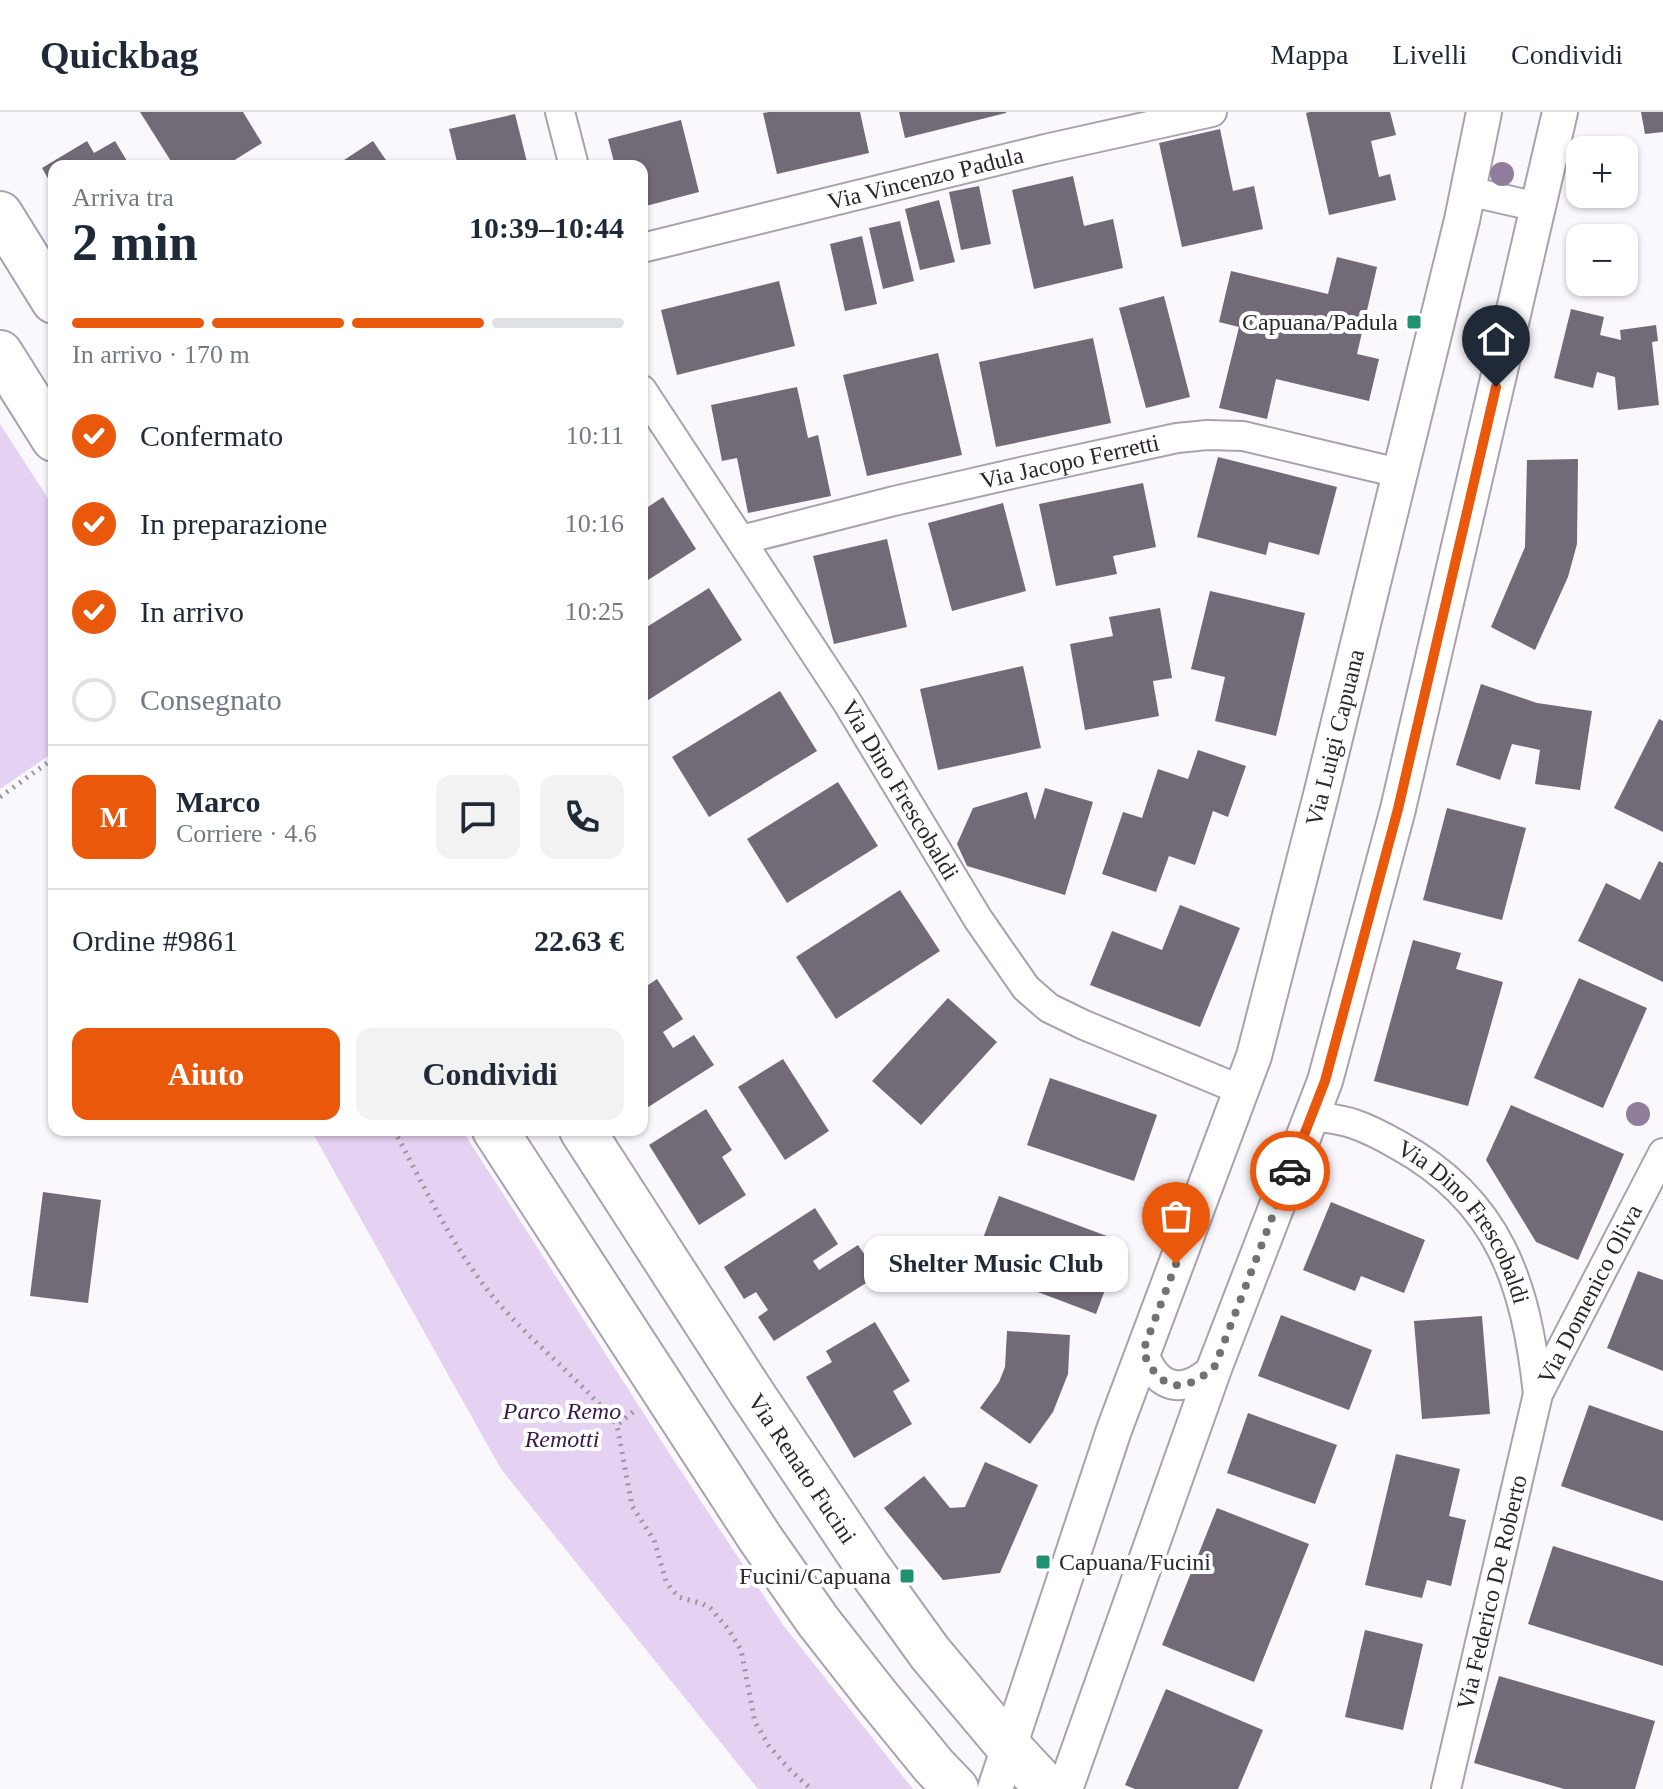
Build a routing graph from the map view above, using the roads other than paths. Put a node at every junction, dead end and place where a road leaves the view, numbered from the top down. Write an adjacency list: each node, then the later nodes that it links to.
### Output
1 (560, 112): 5 (street)
2 (1212, 112): 9 (street, Via Vincenzo Padula)
3 (1484, 112): 6 (street, Via Luigi Capuana)
4 (1560, 112): 7 (street)
5 (572, 160)
6 (1468, 191): 7 (street); 14 (street, Via Luigi Capuana)
7 (1537, 207): 17 (street)
8 (0, 214): 10 (main road)
9 (648, 247)
10 (48, 291)
11 (0, 353): 13 (main road)
12 (648, 399): 15 (street, Via Dino Frescobaldi)
13 (48, 429)
14 (1399, 473): 15 (street, Via Jacopo Ferretti); 16 (street, Via Luigi Capuana)
15 (741, 540): 16 (street, Via Dino Frescobaldi)
16 (1241, 1090): 21 (street, Via Luigi Capuana)
17 (1312, 1116): 22 (street); 23 (street, Via Dino Frescobaldi)
18 (499, 1136): 25 (main road)
19 (586, 1136): 24 (main road, Via Renato Fucini)
20 (1663, 1153): 23 (street, Via Domenico Oliva)
21 (1143, 1351): 22 (street); 24 (street, Via Luigi Capuana)
22 (1215, 1366): 28 (street)
23 (1538, 1394): 29 (street, Via Federico De Roberto)
24 (1009, 1747): 26 (street, Via Luigi Capuana); 27 (main road, Via Renato Fucini)
25 (956, 1789)
26 (995, 1789)
27 (1048, 1789)
28 (1065, 1789)
29 (1446, 1789)

